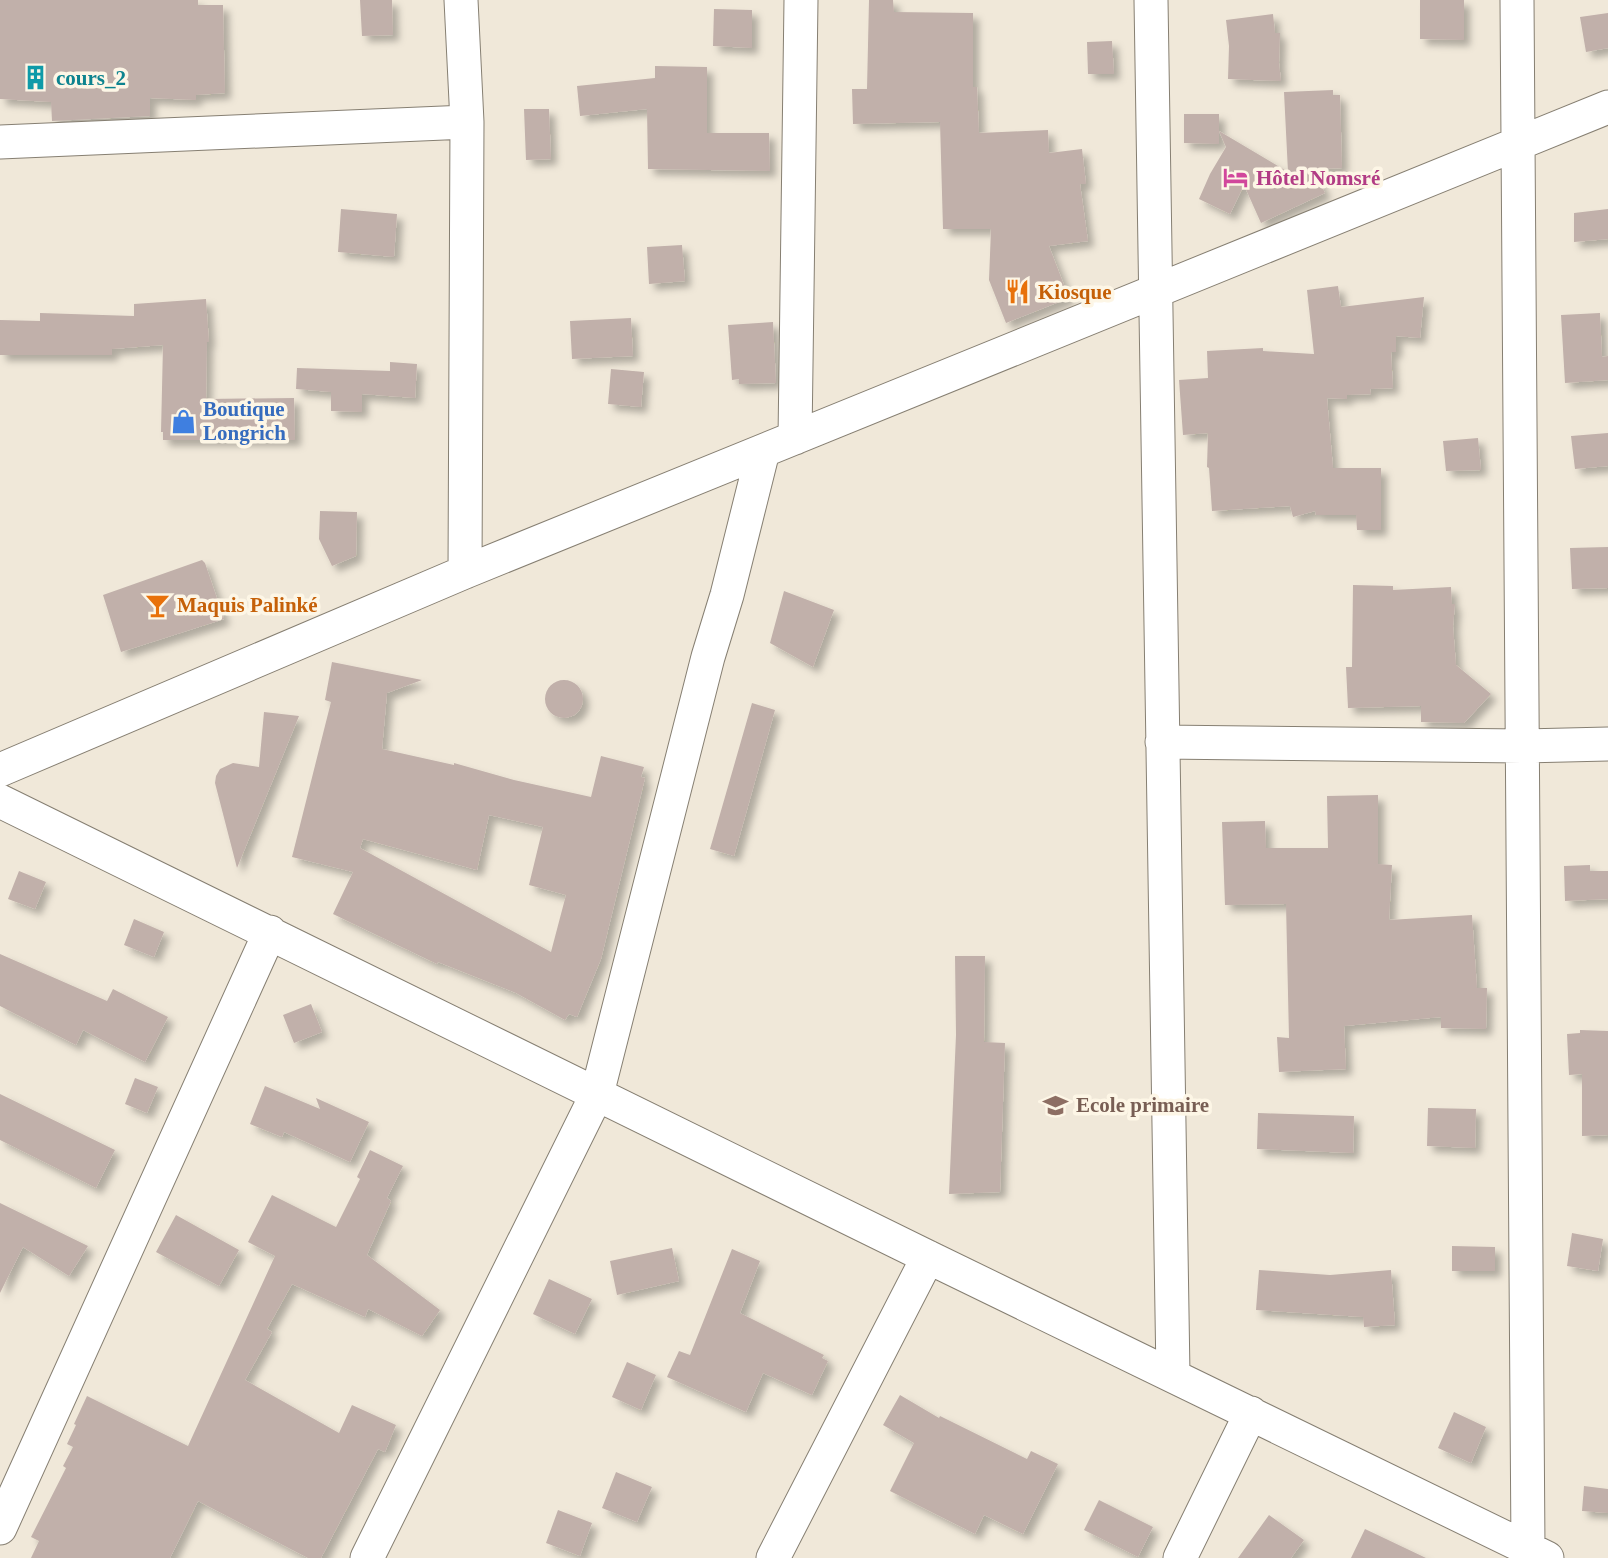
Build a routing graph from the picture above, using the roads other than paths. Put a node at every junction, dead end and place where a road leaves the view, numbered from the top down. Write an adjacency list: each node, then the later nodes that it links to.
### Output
1 (461, 0): 6 (street)
2 (801, 0): 10 (street)
3 (1151, 0): 9 (street)
4 (1517, 0): 8 (street)
5 (1608, 107): 8 (street)
6 (467, 122): 7 (street); 12 (street)
7 (0, 142)
8 (1517, 144): 9 (street); 15 (street)
9 (1155, 291): 10 (street); 13 (street)
10 (795, 438): 11 (street)
11 (764, 451): 12 (street); 19 (street)
12 (466, 572): 16 (street)
13 (1163, 742): 15 (street); 21 (street)
14 (1608, 744): 15 (street)
15 (1522, 746): 24 (street)
16 (0, 770)
17 (0, 801): 18 (street)
18 (270, 932): 19 (street); 23 (street)
19 (597, 1094): 20 (street); 25 (street)
20 (928, 1257): 21 (street); 26 (street)
21 (1173, 1375): 22 (street)
22 (1251, 1413): 24 (street); 27 (street)
23 (0, 1528)
24 (1538, 1553)
25 (367, 1558)
26 (773, 1558)
27 (1180, 1558)

